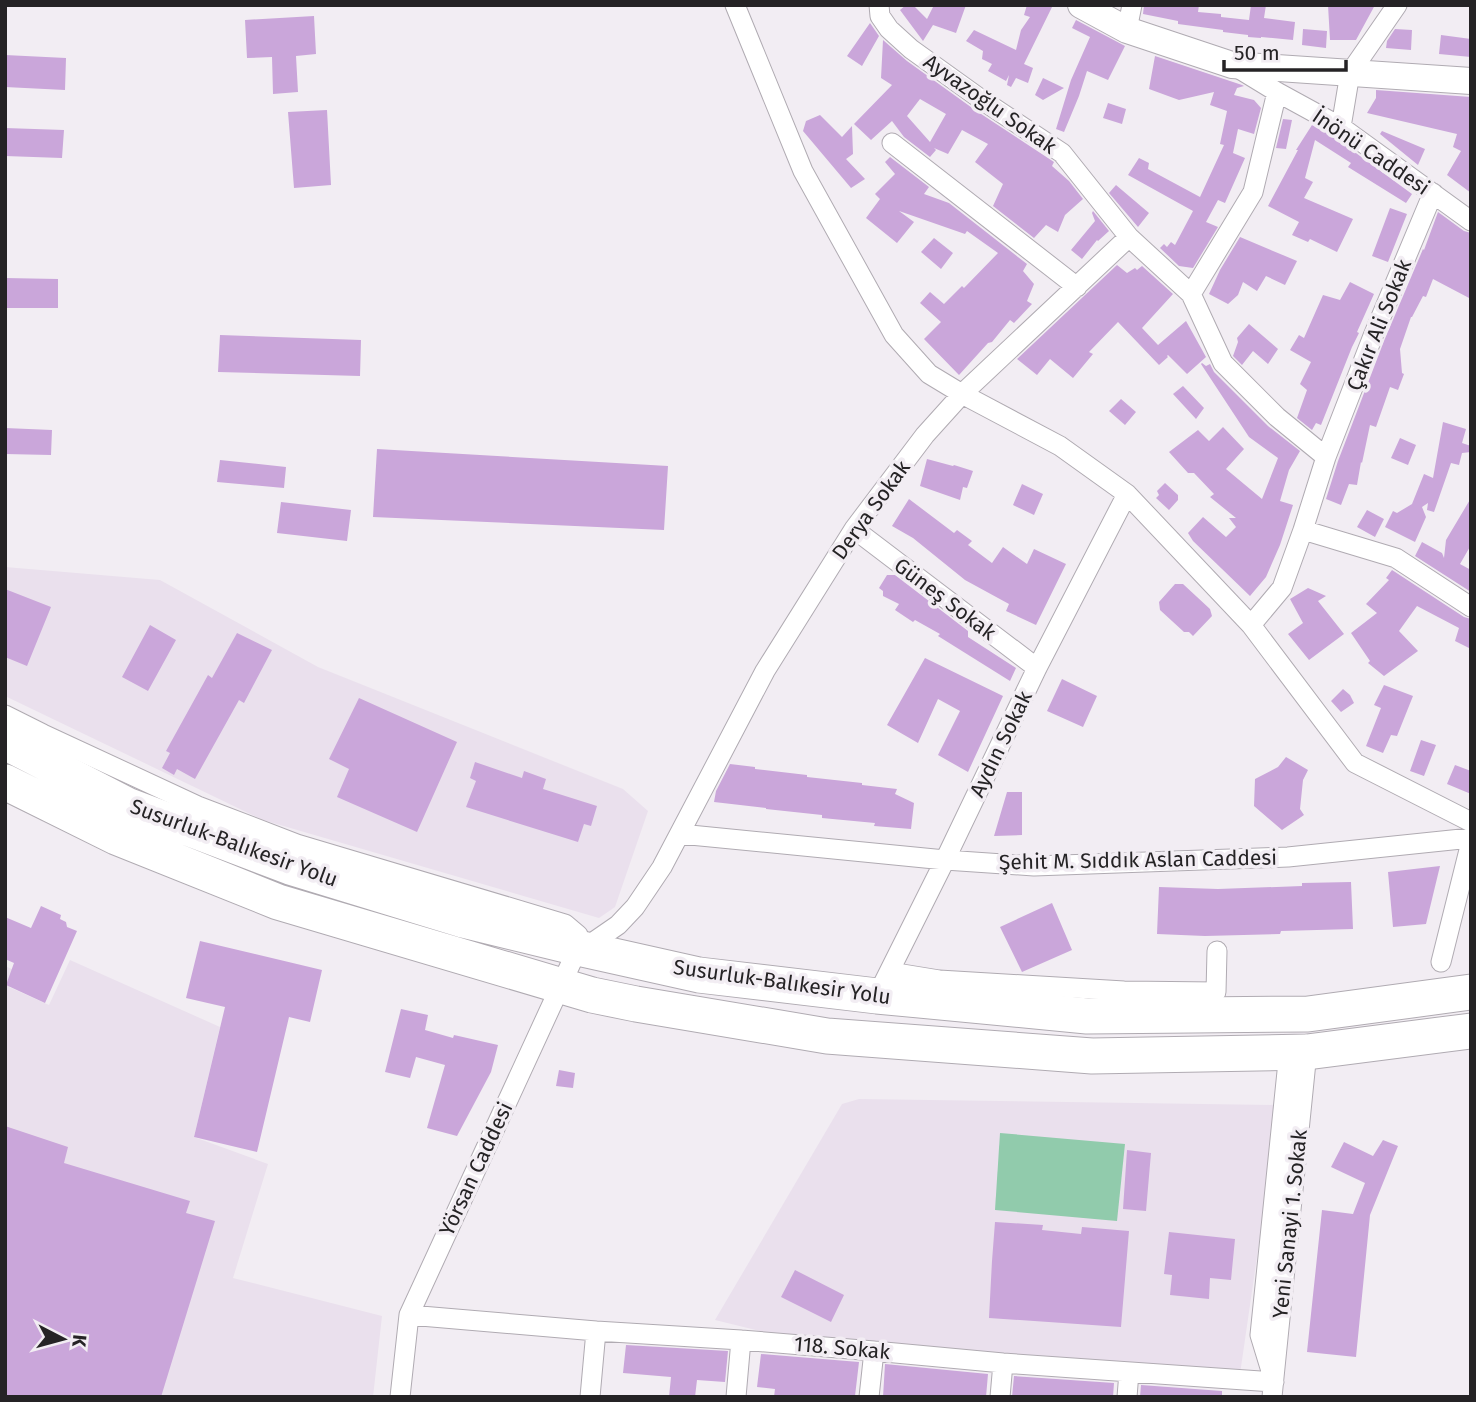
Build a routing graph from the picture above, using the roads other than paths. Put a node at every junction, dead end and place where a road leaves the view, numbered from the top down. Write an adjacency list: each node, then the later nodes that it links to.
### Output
1 (735, 5): 17 (street)
2 (879, 5): 14 (street, Ayvazoğlu Sokak)
3 (1081, 5): 5 (street)
4 (1397, 5): 7 (street)
5 (1130, 18): 6 (street)
6 (1232, 65): 7 (street); 9 (street, İnönü Caddesi)
7 (1350, 73): 8 (street); 10 (street)
8 (1471, 81)
9 (1277, 92): 10 (street, İnönü Caddesi); 16 (street)
10 (1341, 127): 12 (street, İnönü Caddesi)
11 (892, 143): 15 (street)
12 (1433, 193): 13 (street, İnönü Caddesi); 18 (street, Çakır Ali Sokak)
13 (1471, 221)
14 (1129, 237): 15 (street, Derya Sokak); 16 (street, Ayvazoğlu Sokak)
15 (1077, 287): 17 (street, Derya Sokak)
16 (1191, 294): 18 (street)
17 (962, 394): 19 (street); 20 (street, Derya Sokak)
18 (1326, 457): 21 (street, Çakır Ali Sokak)
19 (1127, 494): 23 (street); 24 (street, Aydın Sokak)
20 (854, 529): 24 (street, Güneş Sokak); 30 (street, Derya Sokak)
21 (1303, 530): 22 (street); 23 (street, Çakır Ali Sokak)
22 (1471, 607)
23 (1251, 625): 28 (street)
24 (1037, 668): 33 (street, Aydın Sokak)
25 (5, 715): 35 (street)
26 (5, 741): 35 (highway, Susurluk-Balıkesir Yolu)
27 (5, 782): 40 (highway, Susurluk-Balıkesir Yolu)
28 (1442, 807): 29 (street); 32 (street)
29 (1471, 822)
30 (680, 834): 33 (street, Şehit M. Sıddık Aslan Caddesi); 34 (street, Derya Sokak)
31 (1471, 840): 32 (street, Şehit M. Sıddık Aslan Caddesi); 37 (street)
32 (1435, 842): 33 (street, Şehit M. Sıddık Aslan Caddesi)
33 (945, 860): 38 (street, Aydın Sokak)
34 (618, 925): 35 (street); 35 (street, Derya Sokak)
35 (571, 936): 39 (highway, Susurluk-Balıkesir Yolu); 40 (street, Yörsan Caddesi)
36 (1217, 951): 38 (street)
37 (1441, 962)
38 (883, 984): 39 (highway, Susurluk-Balıkesir Yolu); 41 (highway, Susurluk-Balıkesir Yolu)
39 (784, 985): 40 (highway)
40 (576, 991): 43 (highway, Susurluk-Balıkesir Yolu); 44 (street, Yörsan Caddesi)
41 (1471, 992)
42 (1471, 1031): 43 (highway, Susurluk-Balıkesir Yolu)
43 (1298, 1052): 50 (street)
44 (409, 1315): 45 (street, 118. Sokak); 51 (street, Yörsan Caddesi)
45 (596, 1331): 46 (street, 118. Sokak); 52 (street)
46 (741, 1340): 47 (street, 118. Sokak); 53 (street)
47 (874, 1351): 48 (street, 118. Sokak); 54 (street)
48 (1003, 1363): 49 (street, 118. Sokak); 55 (street)
49 (1129, 1372): 50 (street, 118. Sokak); 56 (street)
50 (1273, 1389)
51 (400, 1397)
52 (590, 1397)
53 (736, 1397)
54 (869, 1397)
55 (1000, 1397)
56 (1127, 1397)

